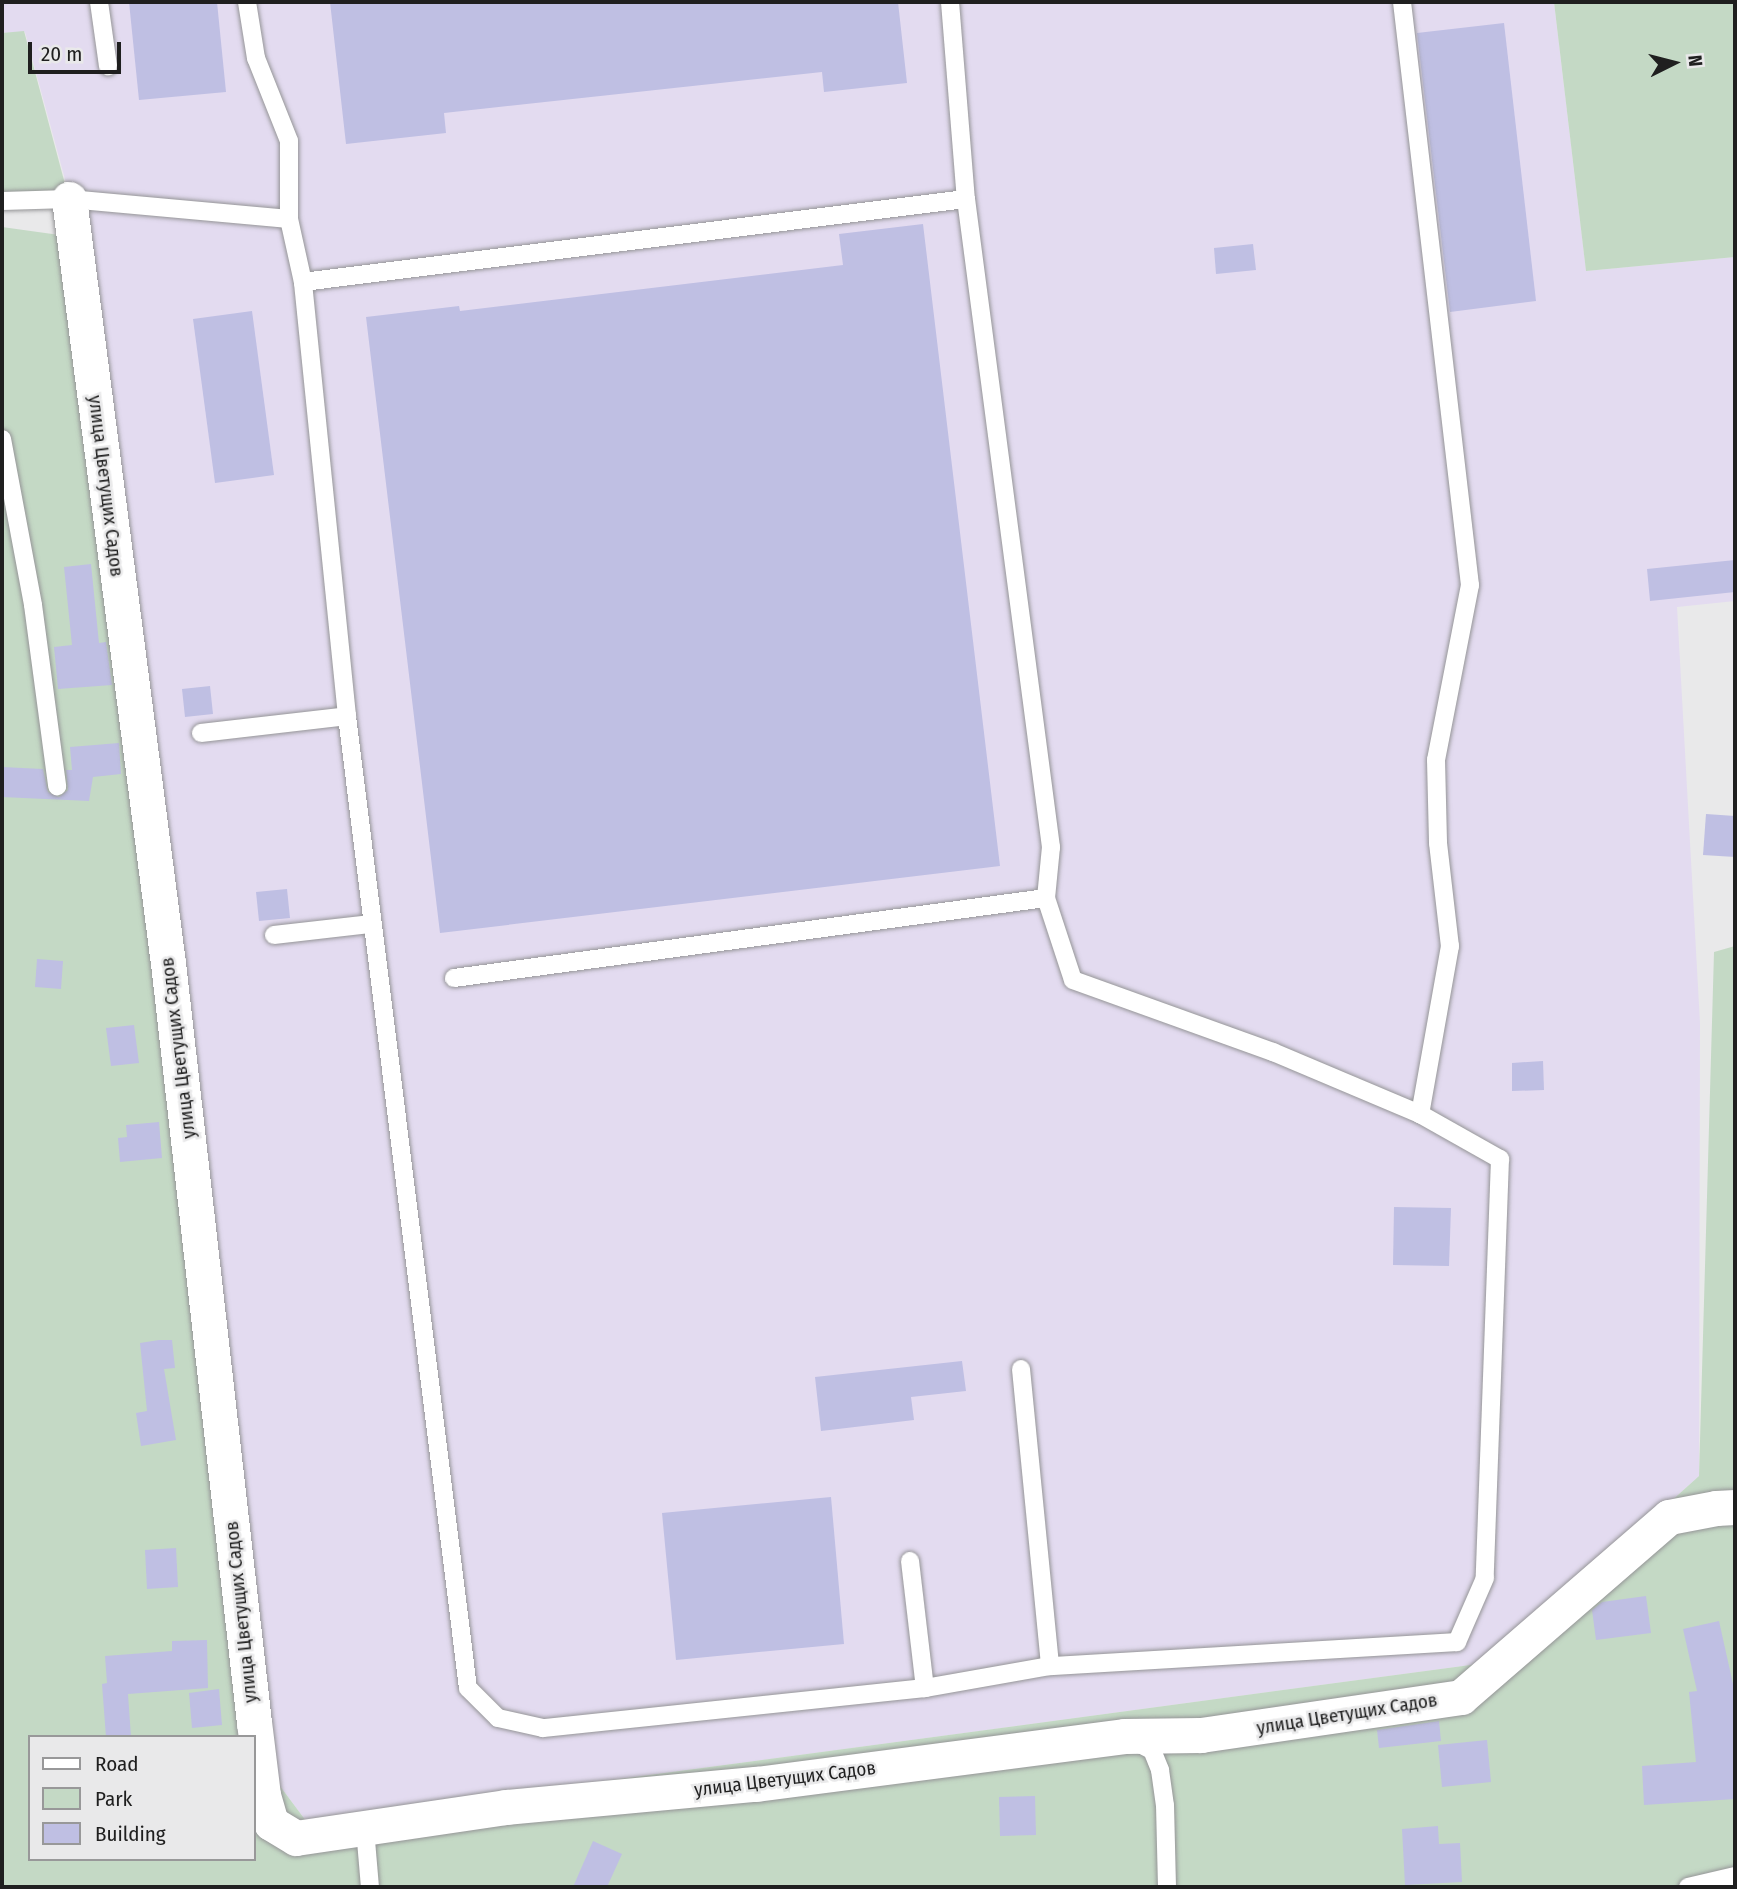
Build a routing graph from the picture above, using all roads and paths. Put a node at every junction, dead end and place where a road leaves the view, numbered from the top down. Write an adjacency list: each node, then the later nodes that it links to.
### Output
1 (99, 2): 5 (lane)
2 (247, 2): 9 (lane)
3 (950, 2): 7 (lane)
4 (1402, 2): 19 (lane)
5 (108, 66)
6 (69, 199): 8 (lane); 9 (lane); 26 (street, улица Цветущих Садов)
7 (966, 199): 10 (lane); 15 (lane)
8 (2, 201)
9 (289, 219): 10 (lane)
10 (303, 282): 12 (lane)
11 (2, 439): 14 (lane)
12 (347, 716): 13 (lane); 16 (lane)
13 (201, 733)
14 (57, 786)
15 (1046, 898): 18 (lane); 19 (lane)
16 (371, 923): 17 (lane); 24 (lane)
17 (274, 935)
18 (454, 978)
19 (1420, 1114): 23 (lane)
20 (1021, 1369): 23 (lane)
21 (1735, 1507): 25 (street, улица Цветущих Садов)
22 (910, 1561): 24 (lane)
23 (1049, 1666): 24 (lane)
24 (925, 1688)
25 (1124, 1736): 26 (street, улица Цветущих Садов); 29 (lane)
26 (365, 1829): 28 (lane)
27 (1735, 1877): 30 (lane)
28 (370, 1887)
29 (1167, 1887)
30 (1688, 1887)

